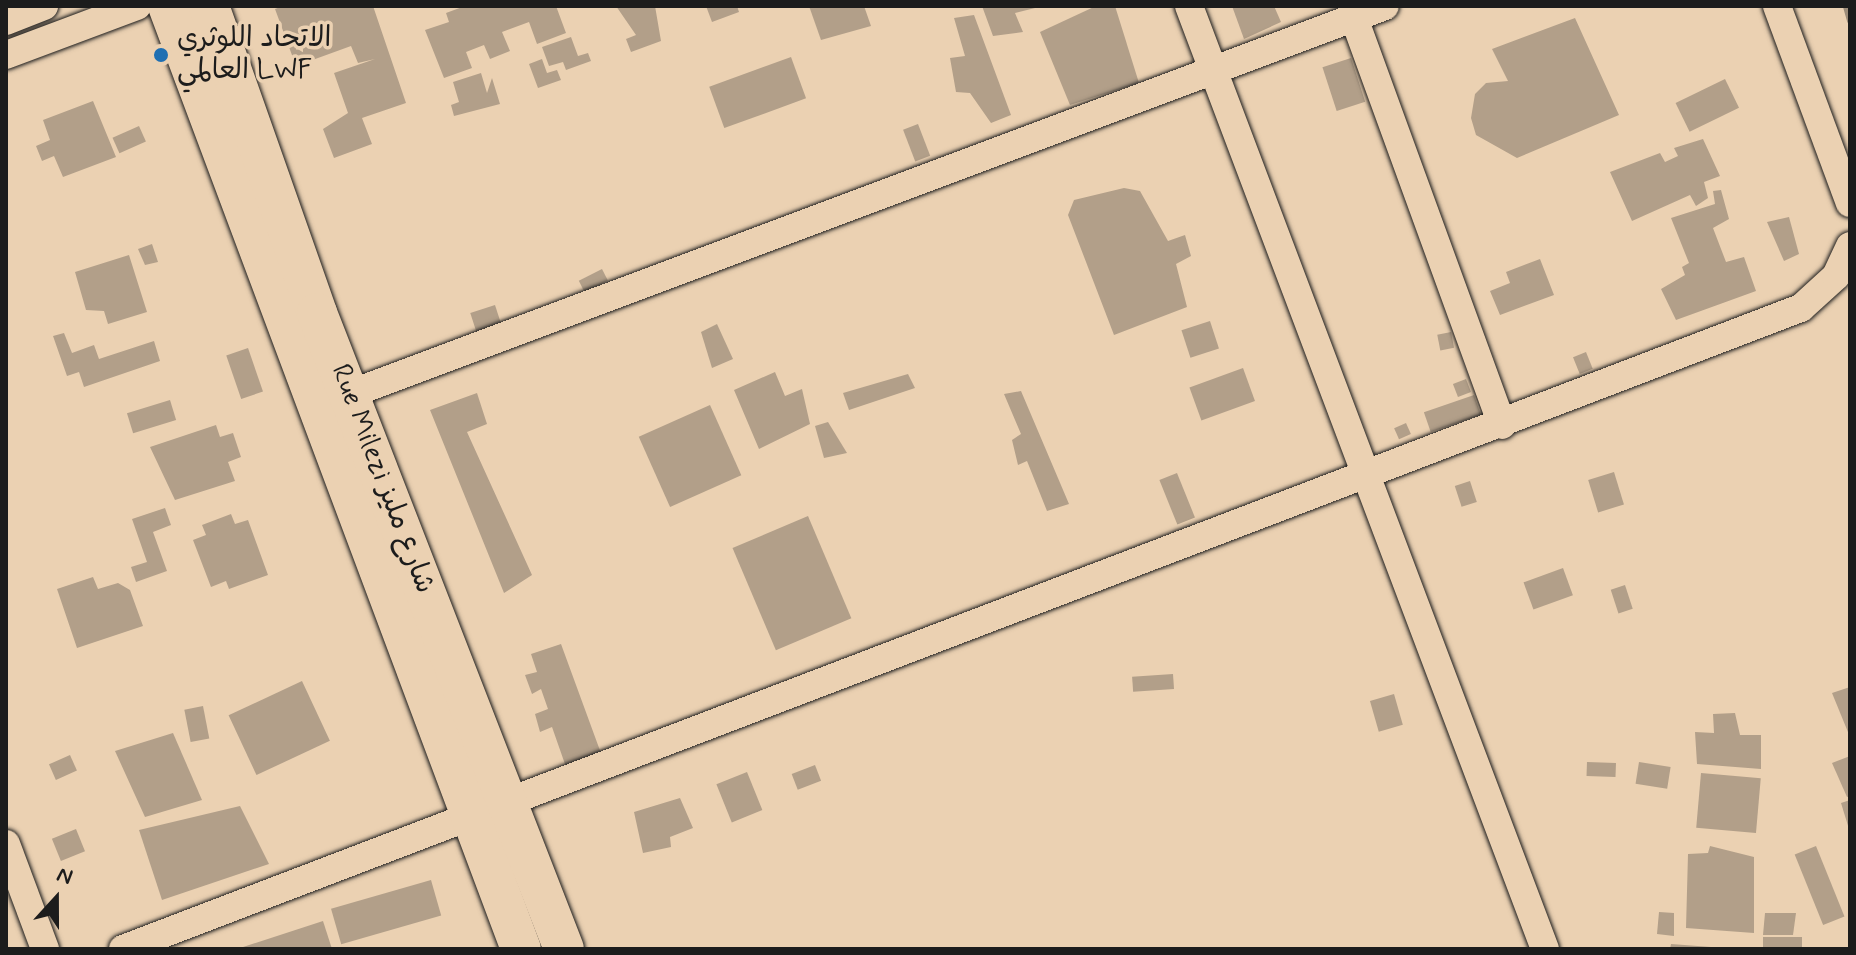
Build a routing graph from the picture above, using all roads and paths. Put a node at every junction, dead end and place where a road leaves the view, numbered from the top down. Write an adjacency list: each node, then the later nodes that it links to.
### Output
1 (44, 6): 9 (street)
2 (137, 6): 10 (street)
3 (168, 6): 18 (street, Rue Milezi شارع مليز)
4 (209, 6): 14 (street, Rue Milezi شارع مليز)
5 (1189, 6): 11 (street)
6 (1385, 6): 8 (street)
7 (1777, 6): 12 (street)
8 (1354, 18): 11 (street); 15 (street)
9 (6, 21)
10 (6, 55)
11 (1213, 67): 14 (street); 16 (street)
12 (1850, 203)
13 (1850, 246): 15 (street)
14 (350, 394): 17 (street, Rue Milezi شارع مليز)
15 (1502, 425): 16 (street)
16 (1364, 479): 17 (street); 24 (street)
17 (505, 800): 18 (street); 23 (street, Rue Milezi شارع مليز)
18 (469, 816): 21 (street); 22 (street, Rue Milezi شارع مليز)
19 (6, 844): 20 (street)
20 (45, 949)
21 (123, 949)
22 (521, 949)
23 (564, 949)
24 (1545, 949)

